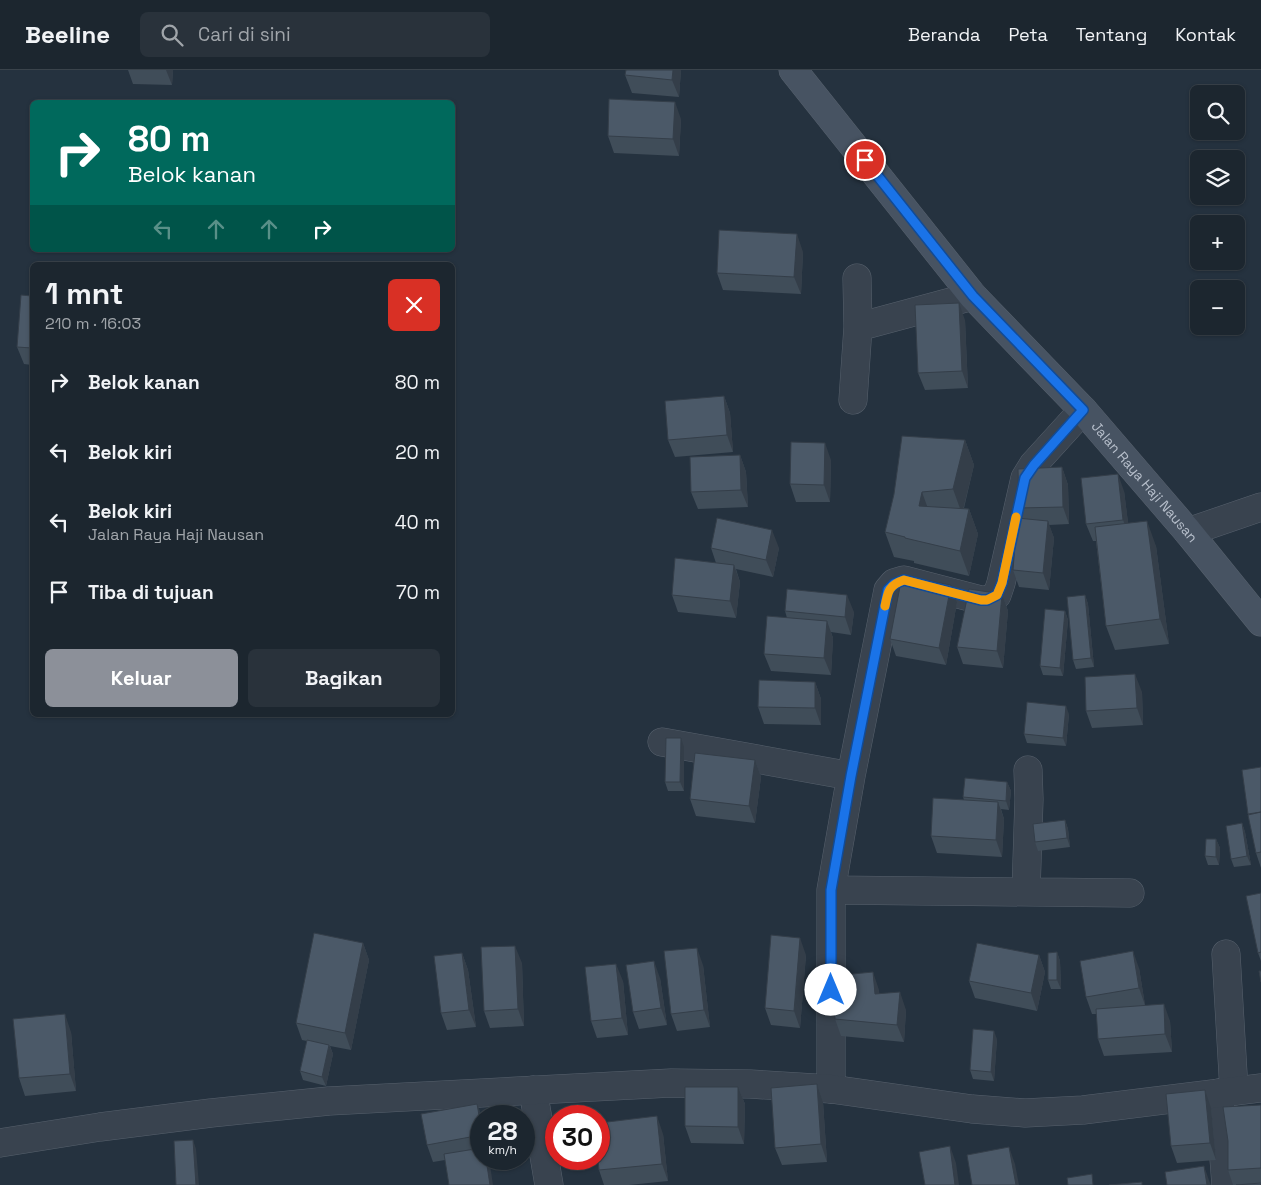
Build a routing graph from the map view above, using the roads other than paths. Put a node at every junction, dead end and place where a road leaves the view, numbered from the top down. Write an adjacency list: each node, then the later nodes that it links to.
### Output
1 (793, 70): 3 (main road, Jalan Raya Haji Nausan)
2 (857, 278): 4 (street)
3 (973, 296): 4 (street); 6 (main road, Jalan Raya Haji Nausan)
4 (858, 327): 5 (street)
5 (854, 400)
6 (1083, 410): 8 (main road, Jalan Raya Haji Nausan); 12 (street)
7 (1261, 507): 8 (street)
8 (1188, 532): 9 (main road, Jalan Raya Haji Nausan)
9 (1261, 622)
10 (662, 742): 12 (street)
11 (1028, 770): 14 (street)
12 (851, 776): 13 (street)
13 (831, 890): 14 (street); 18 (street)
14 (1026, 892): 15 (street)
15 (1130, 893)
16 (1226, 954): 20 (street)
17 (1261, 1088): 20 (street)
18 (831, 1089): 19 (street); 20 (street)
19 (532, 1090): 21 (street); 22 (street)
20 (1226, 1092): 23 (street)
21 (0, 1143)
22 (549, 1185)
23 (1226, 1185)

